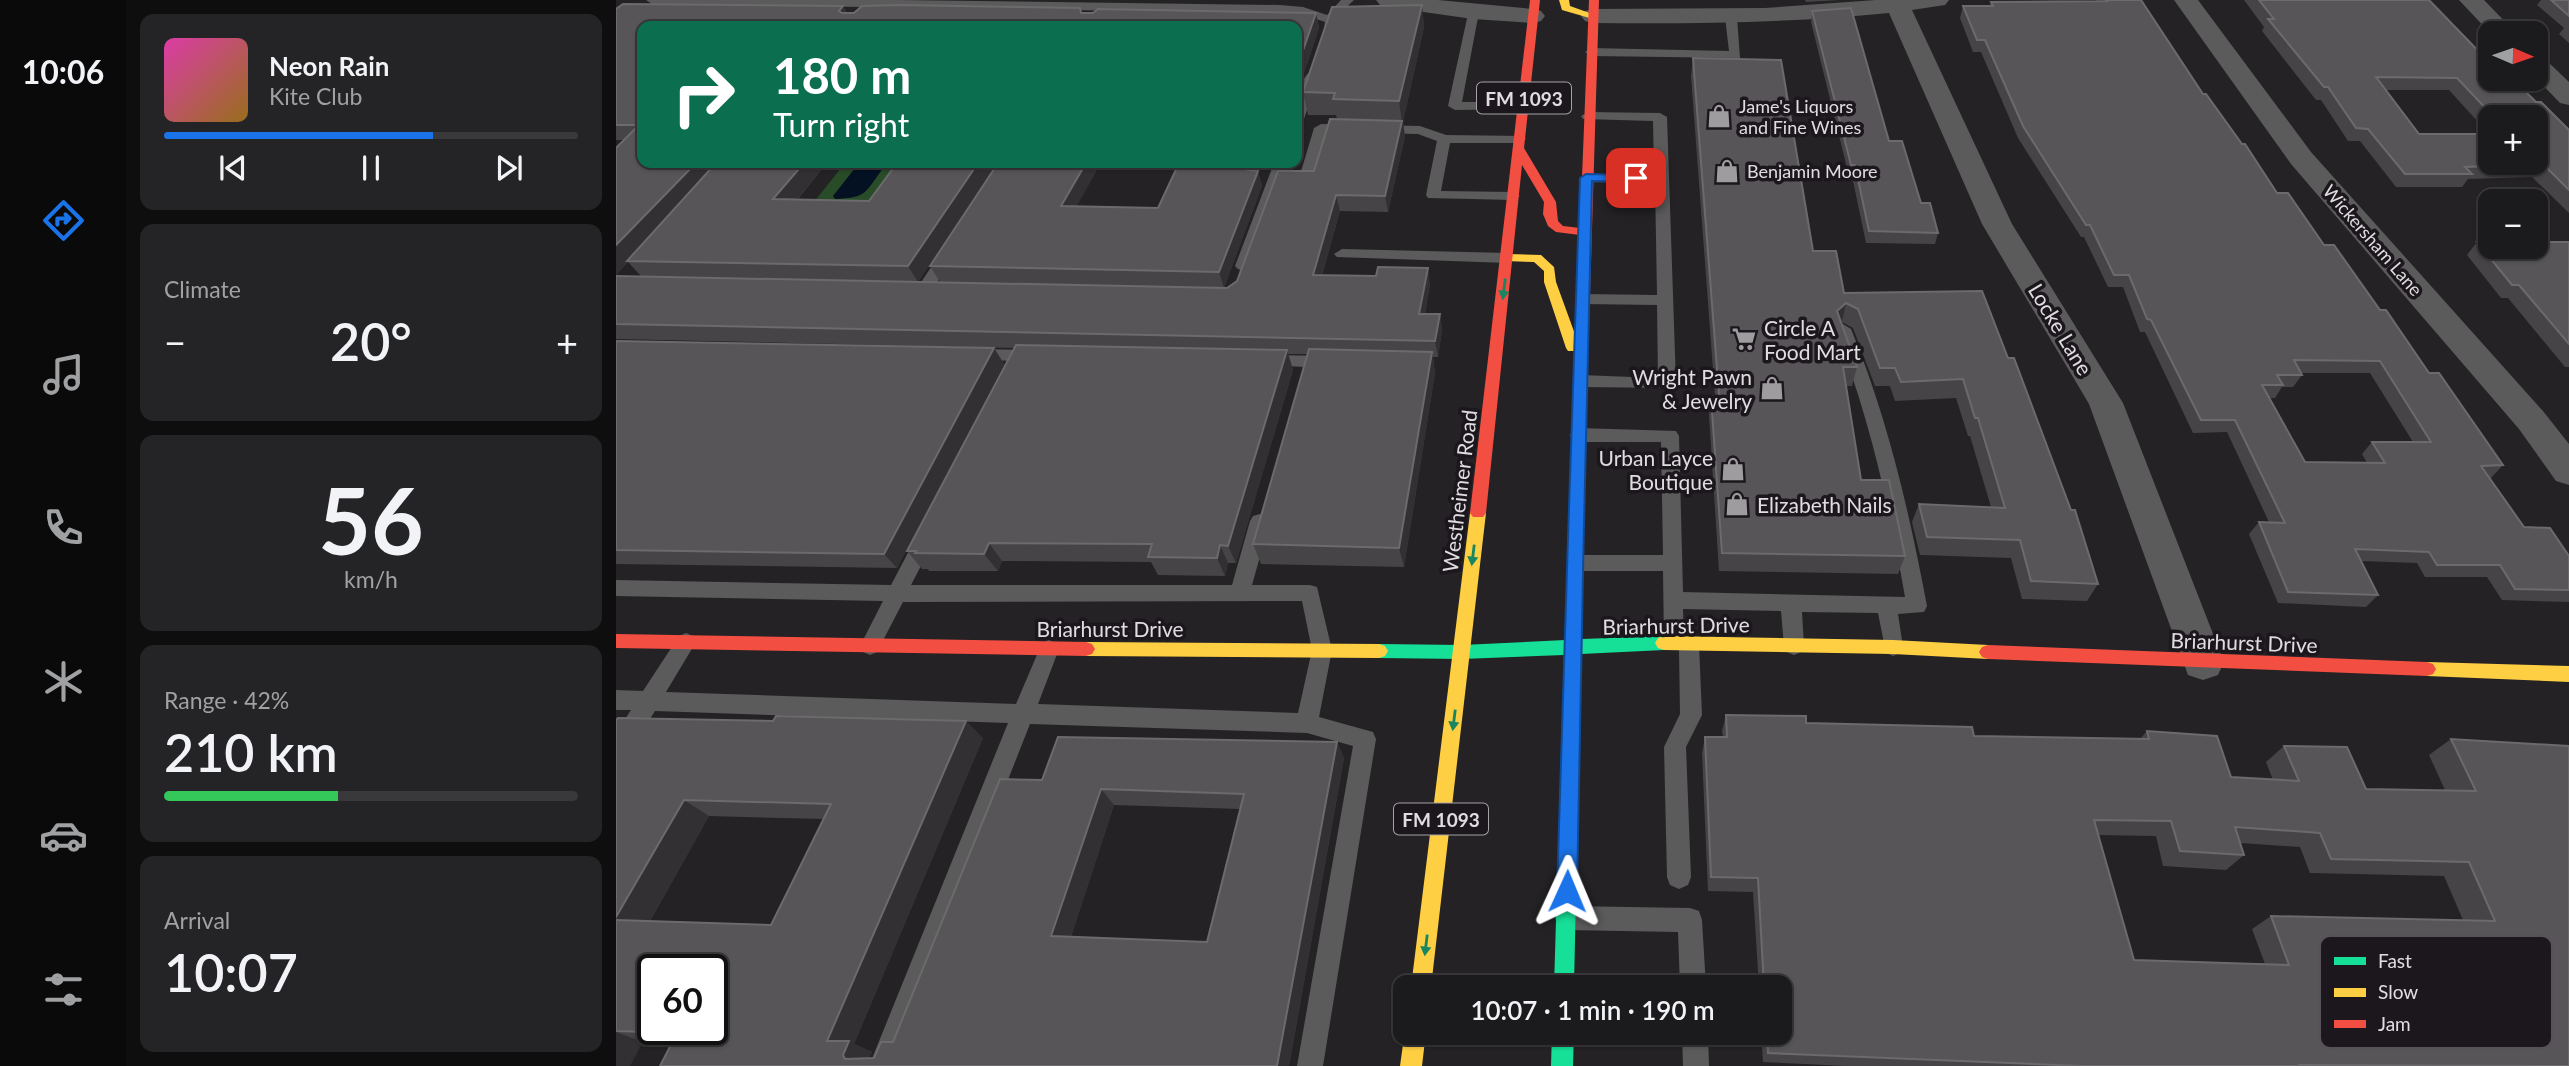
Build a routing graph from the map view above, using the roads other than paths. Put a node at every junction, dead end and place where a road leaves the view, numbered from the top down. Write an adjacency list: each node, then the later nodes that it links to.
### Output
1 (649, 0): 8 (lane); 12 (lane)
2 (1348, 0): 17 (lane)
3 (1388, 0): 13 (street)
4 (1564, 0): 11 (main road)
5 (1937, 0): 9 (street)
6 (2186, 0): 51 (street, Wickersham Lane)
7 (2471, 0): 18 (street)
8 (878, 1): 10 (lane); 16 (lane)
9 (1898, 5): 15 (street); 72 (street, Locke Lane)
10 (1105, 8): 17 (lane)
11 (1593, 8): 15 (street); 20 (main road, FM 1093)
12 (637, 9)
13 (1473, 12): 14 (street); 25 (lane)
14 (1547, 15): 25 (main road, Westheimer Road / FM 1093)
15 (1731, 17): 20 (lane)
16 (863, 18)
17 (1333, 21): 24 (lane)
18 (2492, 21)
19 (1572, 47): 21 (main road)
20 (1591, 52): 21 (main road, FM 1093)
21 (1590, 74): 26 (main road, FM 1093)
22 (2548, 76): 23 (street)
23 (2569, 97)
24 (1302, 105)
25 (1523, 106): 28 (main road, Westheimer Road / FM 1093)
26 (1588, 116): 31 (main road, FM 1093); 32 (lane)
27 (1444, 139): 28 (lane); 30 (lane); 33 (lane)
28 (1519, 144): 33 (main road, Westheimer Road / FM 1093); 34 (main road)
29 (1279, 168): 38 (lane)
30 (1306, 178)
31 (1586, 178): 32 (lane); 34 (main road, FM 1093)
32 (1662, 179): 41 (lane)
33 (1513, 196): 37 (main road, Westheimer Road / FM 1093)
34 (1584, 232): 40 (main road, FM 1093)
35 (954, 244): 39 (lane)
36 (1342, 254): 37 (lane)
37 (1508, 258): 48 (main road); 71 (main road, Westheimer Road / FM 1093, one-way to 71)
38 (1236, 284)
39 (948, 290)
40 (1583, 299): 41 (lane); 48 (main road, FM 1093)
41 (1665, 300): 48 (lane)
42 (1843, 329): 61 (lane)
43 (950, 354): 44 (lane)
44 (1019, 356): 45 (lane); 49 (lane)
45 (1060, 357)
46 (1252, 361): 47 (lane)
47 (1346, 363)
48 (1581, 375): 50 (main road, FM 1093)
49 (1007, 381)
50 (1579, 435): 54 (main road, FM 1093); 55 (lane)
51 (2569, 471)
52 (1265, 504): 58 (lane)
53 (936, 517): 57 (lane)
54 (1577, 563): 55 (lane); 68 (main road, FM 1093)
55 (1672, 563): 59 (lane)
56 (616, 587): 57 (lane)
57 (898, 592): 58 (lane); 65 (lane)
58 (1239, 594): 70 (lane)
59 (1673, 600): 60 (lane); 64 (lane)
60 (1791, 603): 61 (lane); 66 (lane)
61 (1887, 605): 67 (lane)
62 (616, 641): 63 (main road, Briarhurst Drive)
63 (686, 642): 65 (main road, Briarhurst Drive); 75 (lane)
64 (1681, 644): 66 (main road, Briarhurst Drive); 68 (main road, Briarhurst Drive); 79 (lane)
65 (870, 646): 69 (main road, Briarhurst Drive)
66 (1794, 646): 67 (main road, Briarhurst Drive)
67 (1893, 647): 72 (main road, Briarhurst Drive)
68 (1571, 648): 71 (main road, Briarhurst Drive); 80 (main road, FM 1093)
69 (1049, 649): 70 (main road, Briarhurst Drive); 76 (lane)
70 (1322, 650): 71 (main road, Briarhurst Drive); 77 (lane)
71 (1462, 652): 81 (main road, Westheimer Road / FM 1093, one-way to 81)
72 (2203, 662): 73 (main road, Briarhurst Drive)
73 (2569, 674)
74 (616, 700): 75 (lane)
75 (649, 701): 76 (lane); 78 (lane)
76 (1023, 713): 77 (lane); 87 (lane)
77 (1307, 723): 88 (lane)
78 (616, 753)
79 (1679, 877)
80 (1567, 918): 82 (main road, FM 1093); 83 (lane)
81 (1422, 975)
82 (1565, 975)
83 (1692, 975)
84 (1413, 1045): 89 (main road)
85 (1563, 1045): 90 (main road)
86 (1695, 1045): 91 (lane)
87 (882, 1066)
88 (1310, 1066)
89 (1411, 1066)
90 (1562, 1066)
91 (1696, 1066)

